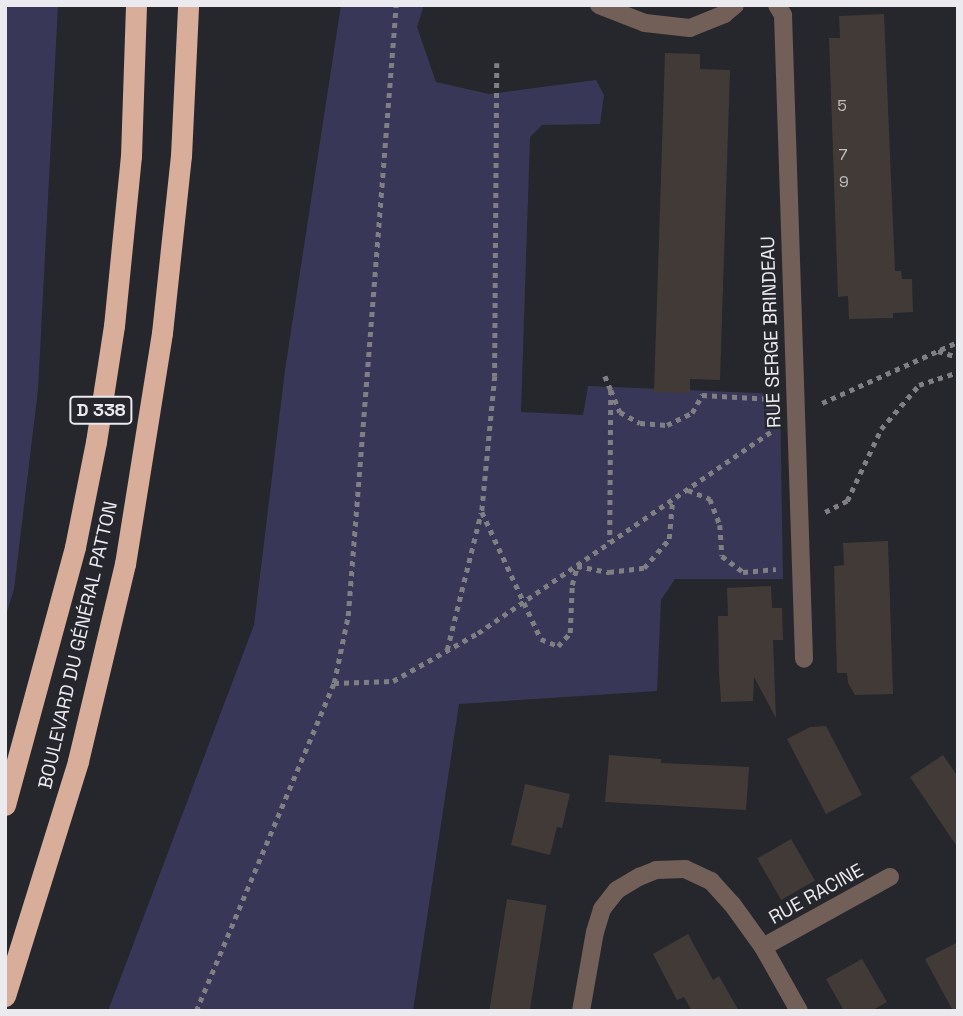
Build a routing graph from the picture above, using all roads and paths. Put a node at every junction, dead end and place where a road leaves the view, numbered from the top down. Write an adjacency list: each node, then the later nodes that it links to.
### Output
1 (136, 5): 26 (highway, BOULEVARD DU GÉNÉRAL PATTON / D 338)
2 (188, 5): 29 (highway, BOULEVARD DU GÉNÉRAL PATTON / D 338)
3 (396, 5): 25 (path)
4 (599, 5): 5 (street)
5 (735, 5)
6 (777, 5): 14 (street, RUE SERGE BRINDEAU)
7 (497, 63): 17 (path)
8 (958, 342): 9 (path)
9 (937, 351): 10 (path); 14 (path)
10 (958, 357)
11 (958, 372): 18 (path)
12 (605, 376): 13 (path)
13 (611, 390): 14 (path); 19 (path)
14 (795, 408): 15 (path); 18 (street, RUE SERGE BRINDEAU)
15 (688, 489): 16 (path); 21 (path)
16 (672, 502): 19 (path); 20 (path)
17 (482, 512): 22 (path); 23 (path)
18 (799, 524): 21 (street, RUE SERGE BRINDEAU)
19 (610, 543): 20 (path)
20 (577, 566): 22 (path); 22 (path)
21 (800, 567): 24 (street, RUE SERGE BRINDEAU)
22 (524, 603): 23 (path)
23 (447, 651): 25 (path)
24 (804, 659)
25 (334, 683): 30 (path)
26 (5, 805)
27 (890, 877): 28 (street, RUE RACINE)
28 (762, 947): 31 (street, RUE RACINE); 32 (street, RUE RACINE)
29 (5, 996)
30 (196, 1011)
31 (581, 1011)
32 (799, 1011)

